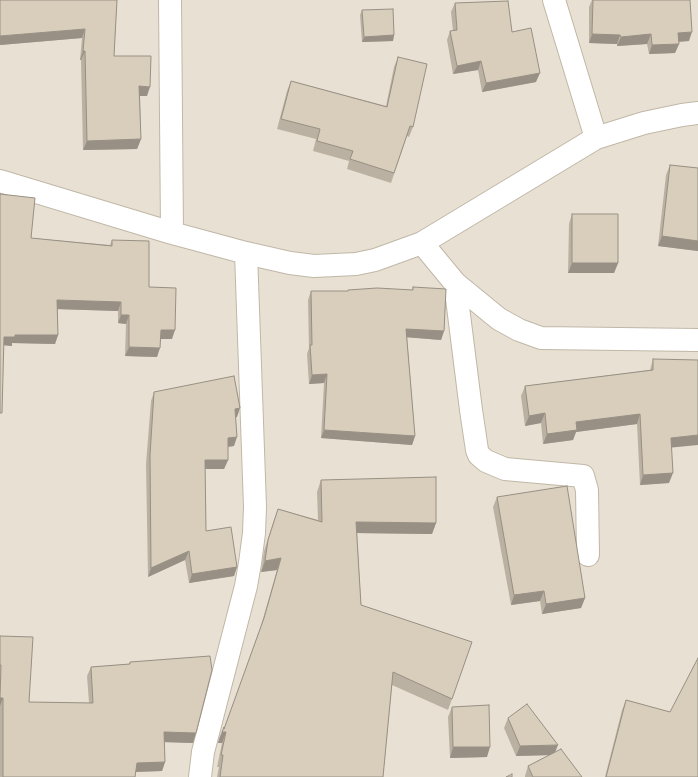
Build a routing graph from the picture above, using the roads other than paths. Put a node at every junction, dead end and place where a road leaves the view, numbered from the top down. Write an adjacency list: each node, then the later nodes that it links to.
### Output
1 (170, 0): 6 (street)
2 (554, 0): 4 (street)
3 (698, 113): 4 (street)
4 (596, 138): 7 (street)
5 (0, 181): 6 (street)
6 (172, 233): 8 (street)
7 (422, 243): 8 (street); 9 (street)
8 (246, 253): 12 (street)
9 (455, 283): 10 (street); 11 (street)
10 (698, 340)
11 (588, 555)
12 (200, 777)

